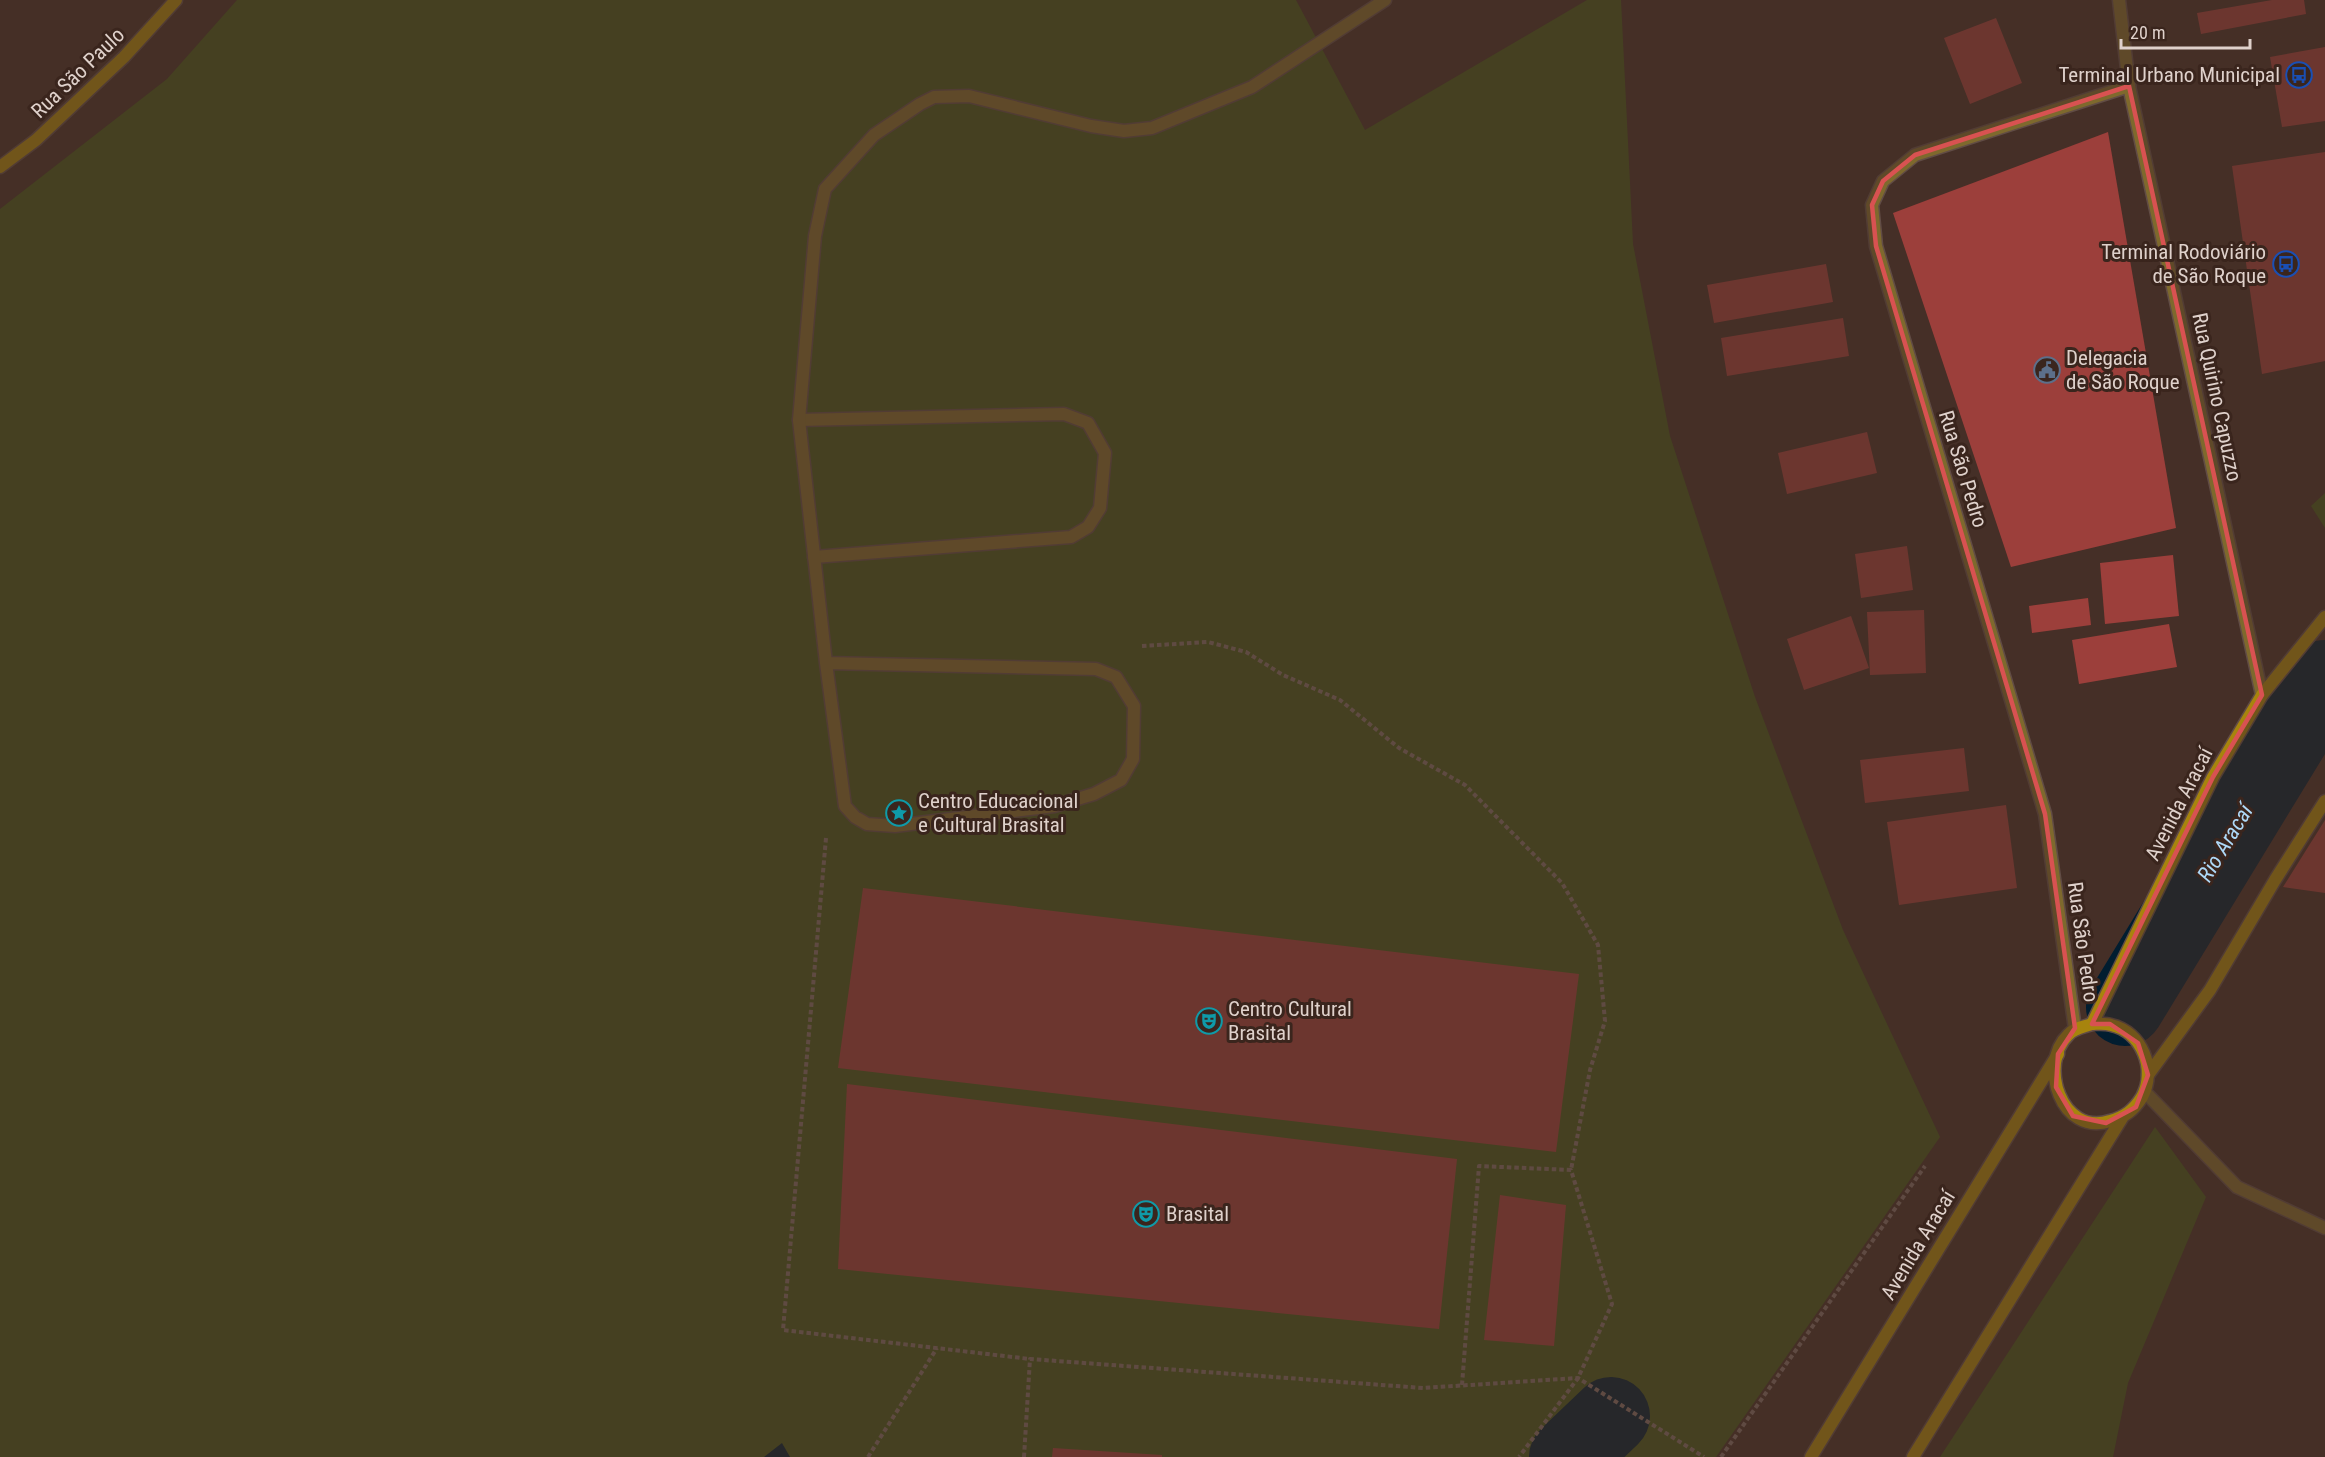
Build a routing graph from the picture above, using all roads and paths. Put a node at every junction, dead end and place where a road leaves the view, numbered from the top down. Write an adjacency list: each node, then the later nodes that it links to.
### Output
1 (176, 0): 5 (main road, Rua São Paulo)
2 (1385, 0): 6 (street)
3 (2120, 0): 4 (street, Rua Quirino Capuzzo)
4 (2129, 86): 11 (street, Rua Quirino Capuzzo); 15 (street, Rua São Pedro)
5 (0, 167)
6 (799, 420): 7 (street); 7 (street)
7 (814, 557): 10 (street)
8 (2325, 617): 11 (main road, Avenida Aracaí)
9 (1142, 646): 21 (path)
10 (826, 663): 10 (street)
11 (2262, 695): 14 (main road, Avenida Aracaí)
12 (2325, 801): 17 (main road)
13 (826, 838): 23 (path)
14 (2092, 1024): 15 (main road); 17 (main road)
15 (2075, 1029): 16 (main road)
16 (2058, 1054): 19 (main road); 32 (main road, Avenida Aracaí)
17 (2148, 1075): 18 (main road)
18 (2145, 1092): 19 (main road); 22 (street)
19 (2122, 1118): 33 (main road)
20 (1925, 1166): 31 (path)
21 (1571, 1170): 25 (path); 26 (path)
22 (2325, 1228)
23 (937, 1348): 24 (path); 27 (path)
24 (1030, 1359): 26 (path); 28 (path)
25 (1578, 1378): 26 (path); 29 (path); 30 (path)
26 (1462, 1385)
27 (868, 1457)
28 (1024, 1457)
29 (1520, 1457)
30 (1704, 1457)
31 (1721, 1457)
32 (1811, 1457)
33 (1913, 1457)

